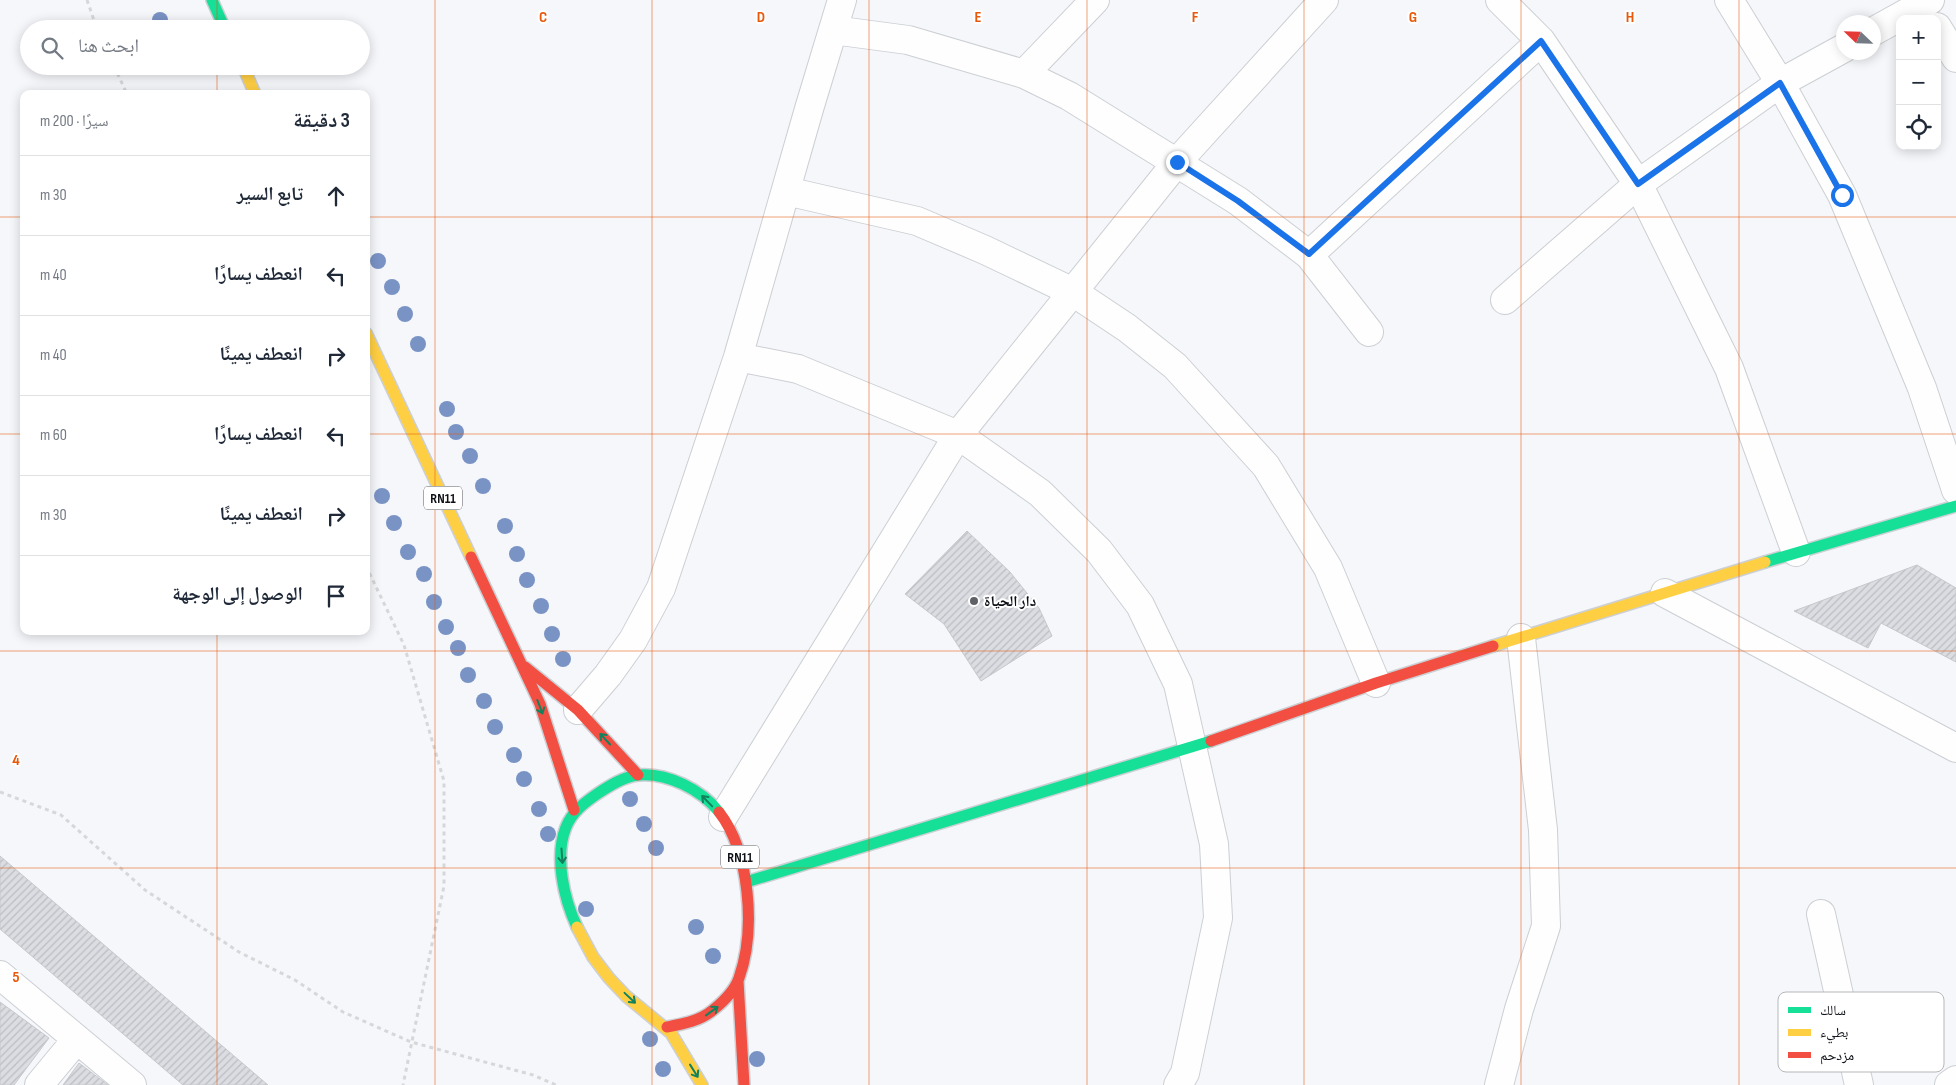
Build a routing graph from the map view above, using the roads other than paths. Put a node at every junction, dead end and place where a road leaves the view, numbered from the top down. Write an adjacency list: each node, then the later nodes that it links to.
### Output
1 (212, 0): 8 (main road)
2 (842, 0): 10 (street)
3 (1095, 0): 15 (street)
4 (1324, 0): 19 (street)
5 (1500, 0): 12 (street)
6 (1729, 0): 17 (street)
7 (1929, 7): 9 (street)
8 (221, 20)
9 (1881, 28)
10 (833, 30): 15 (street); 21 (street)
11 (1941, 34): 14 (street)
12 (1541, 41): 20 (street); 22 (street)
13 (1836, 52): 17 (street)
14 (1956, 58)
15 (1024, 74): 19 (street)
16 (247, 75): 18 (main road)
17 (1780, 83): 20 (street); 29 (street)
18 (253, 90)
19 (1177, 162): 22 (street); 23 (street)
20 (1638, 184): 24 (street); 31 (street)
21 (786, 191): 23 (street); 27 (street)
22 (1309, 254): 25 (street)
23 (1073, 292): 28 (street); 35 (street)
24 (1505, 300)
25 (1369, 332)
26 (370, 342): 34 (main road, RN11)
27 (738, 357): 28 (street); 36 (street)
28 (958, 435): 37 (street); 41 (street)
29 (1956, 490)
30 (1956, 506): 31 (main road)
31 (1796, 552): 32 (main road)
32 (1665, 593): 33 (main road); 38 (street)
33 (1521, 638): 35 (main road); 56 (street)
34 (519, 662): 36 (main road, RN11); 40 (main road, RN11, one-way to 40)
35 (1376, 683): 37 (main road)
36 (578, 710): 39 (main road, RN11, one-way to 36)
37 (1193, 747): 42 (main road); 55 (street)
38 (1956, 748)
39 (638, 775): 40 (main road, RN11); 41 (main road, RN11, one-way to 39)
40 (574, 810): 47 (main road, one-way to 47)
41 (723, 817): 42 (main road, RN11)
42 (746, 882): 45 (main road, RN11)
43 (1821, 914): 46 (street)
44 (0, 975): 48 (street)
45 (738, 981): 47 (main road, RN11, one-way to 45); 54 (main road, RN11)
46 (1838, 992)
47 (667, 1027): 53 (main road, one-way to 53)
48 (76, 1039): 51 (street); 52 (street)
49 (1855, 1072): 57 (street)
50 (1956, 1080): 58 (street)
51 (40, 1085)
52 (132, 1085)
53 (702, 1085)
54 (744, 1085)
55 (1178, 1085)
56 (1499, 1085)
57 (1858, 1085)
58 (1949, 1085)

